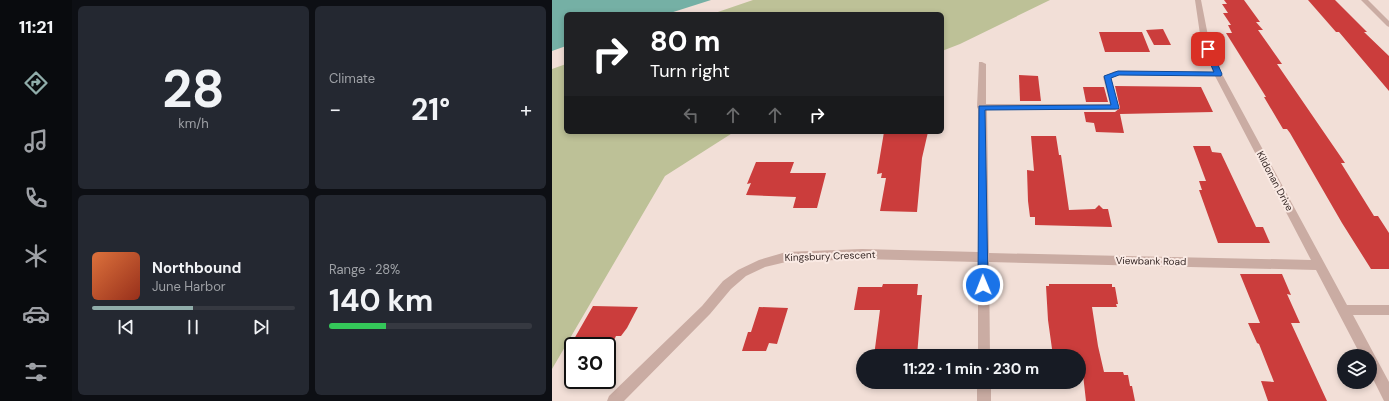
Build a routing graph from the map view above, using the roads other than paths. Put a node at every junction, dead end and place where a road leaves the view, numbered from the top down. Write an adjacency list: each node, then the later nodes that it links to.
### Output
1 (1198, 0): 5 (street, Kildonan Drive)
2 (1364, 0): 3 (street)
3 (1389, 24)
4 (982, 64): 6 (street)
5 (1218, 74): 6 (street); 8 (street, Kildonan Drive)
6 (981, 107): 7 (street)
7 (982, 257): 8 (street, Viewbank Road); 11 (street); 16 (street, Kingsbury Crescent)
8 (1320, 265): 9 (street, Kildonan Drive)
9 (1343, 310): 10 (street); 12 (street, Kildonan Drive)
10 (1389, 310)
11 (984, 349)
12 (1364, 349)
13 (1377, 373): 15 (street)
14 (984, 389): 17 (street)
15 (1389, 396)
16 (614, 401)
17 (984, 401)

